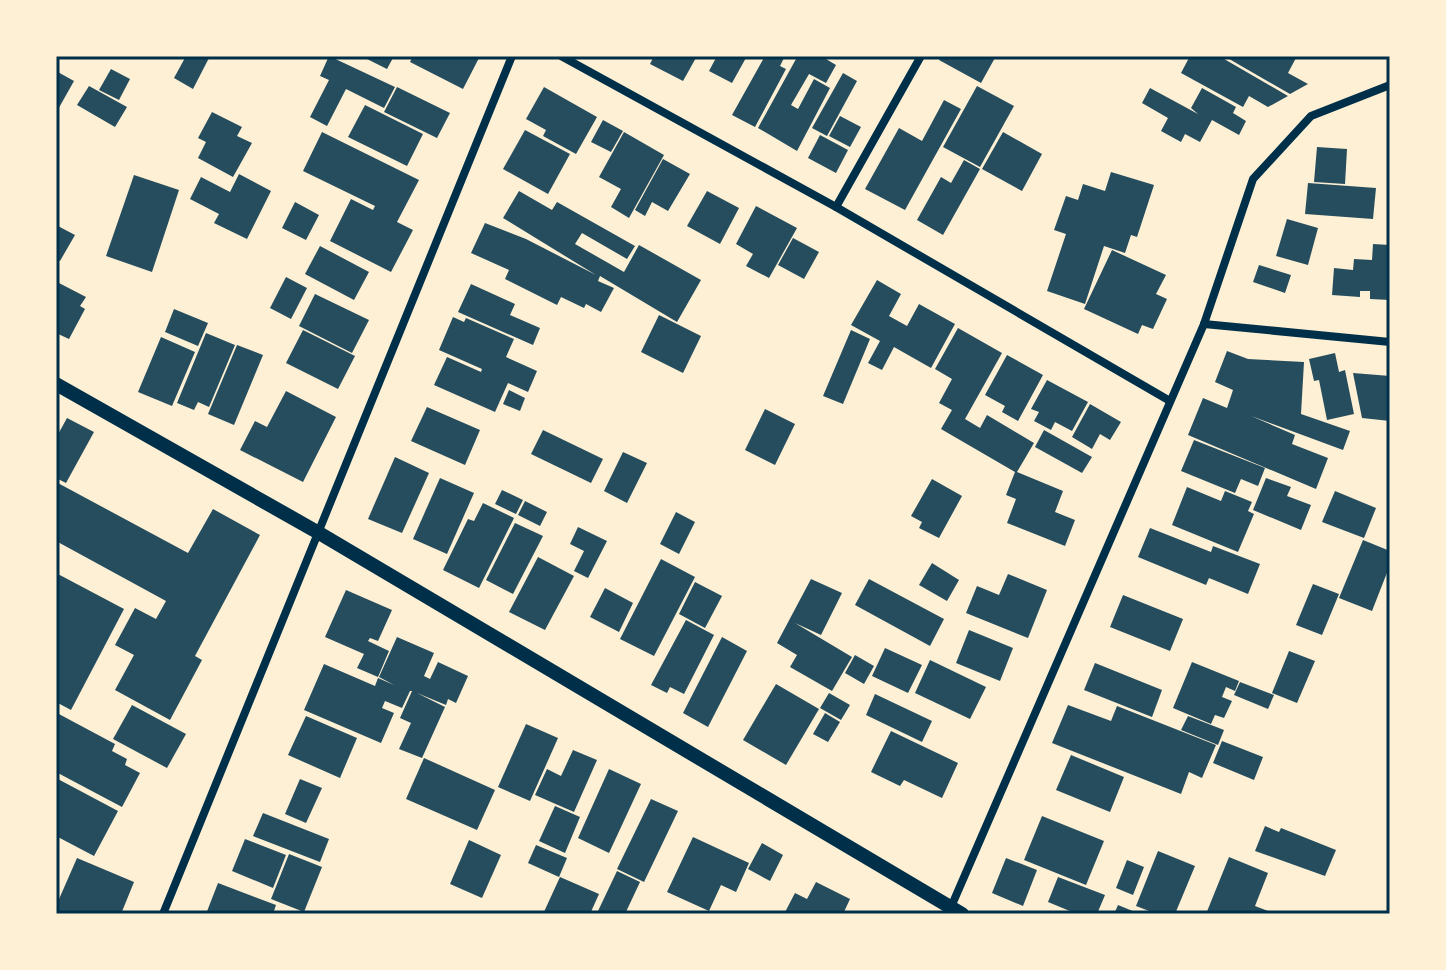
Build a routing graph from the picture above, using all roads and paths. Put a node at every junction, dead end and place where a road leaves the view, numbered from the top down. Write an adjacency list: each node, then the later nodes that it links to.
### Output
1 (512, 56): 10 (street)
2 (561, 56): 5 (street)
3 (921, 56): 5 (street)
4 (1390, 85): 6 (street)
5 (836, 207): 9 (street)
6 (1204, 324): 7 (street); 9 (street)
7 (1390, 342)
8 (56, 384): 10 (street)
9 (1170, 401): 11 (street)
10 (319, 533): 11 (street); 12 (street)
11 (953, 912)
12 (163, 914)

